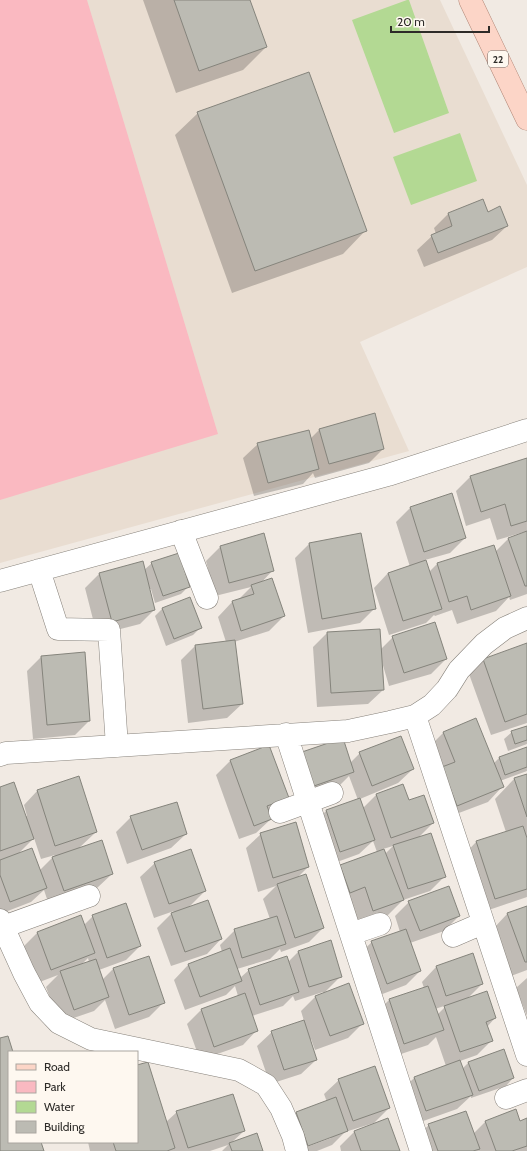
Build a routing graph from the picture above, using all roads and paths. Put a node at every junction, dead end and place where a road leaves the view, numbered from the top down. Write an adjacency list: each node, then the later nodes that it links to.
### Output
1 (470, 0): 2 (main road, 22)
2 (527, 119)
3 (527, 430): 4 (street)
4 (182, 531): 5 (street); 7 (street)
5 (39, 570): 6 (street); 11 (street)
6 (0, 581)
7 (207, 598)
8 (527, 618): 9 (street)
9 (415, 716): 10 (street); 18 (street)
10 (286, 734): 11 (street); 14 (street)
11 (117, 746): 12 (street)
12 (0, 755)
13 (332, 793): 14 (street)
14 (308, 802): 15 (street); 20 (street)
15 (280, 812)
16 (89, 896): 17 (street)
17 (1, 923): 25 (street)
18 (483, 923): 21 (street); 22 (street)
19 (380, 924): 20 (street)
20 (351, 934): 26 (street)
21 (452, 936)
22 (527, 1055)
23 (527, 1090): 24 (street)
24 (506, 1098)
25 (297, 1151)
26 (421, 1151)

